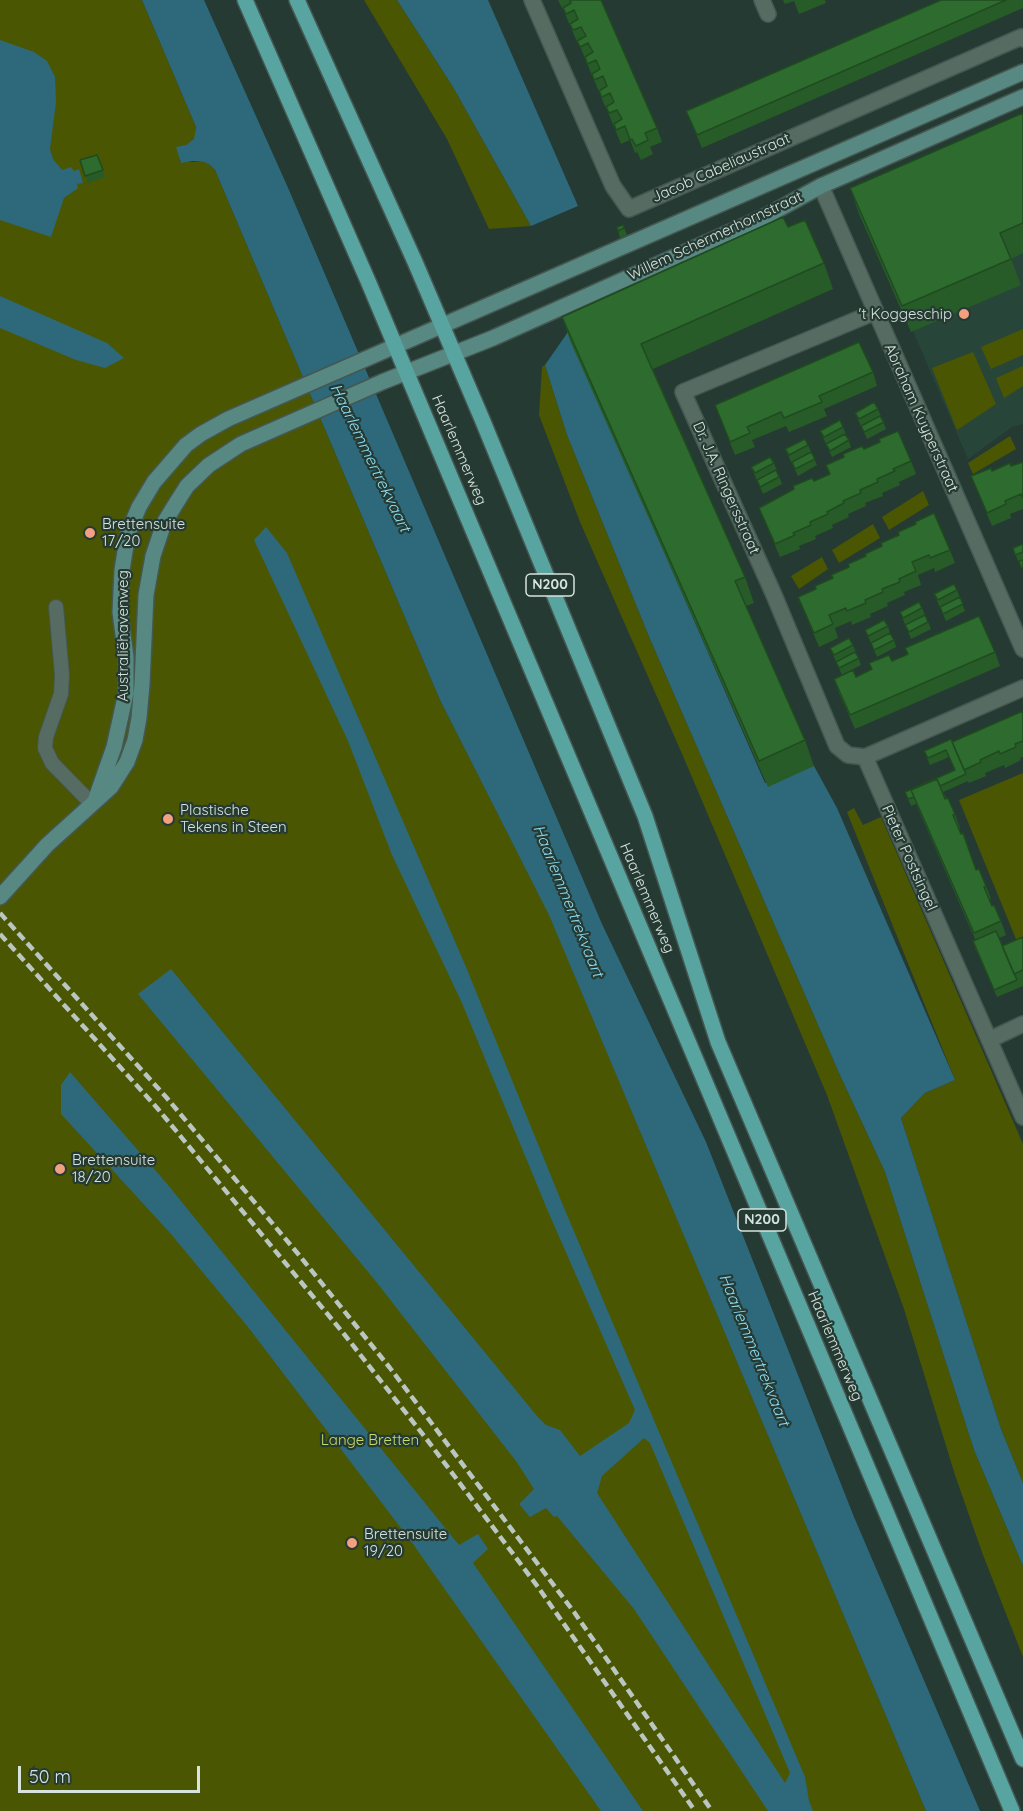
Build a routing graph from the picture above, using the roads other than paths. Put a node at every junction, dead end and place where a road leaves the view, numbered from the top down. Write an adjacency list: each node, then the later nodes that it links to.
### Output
1 (245, 0): 10 (main road, Haarlemmerweg / N200)
2 (297, 0): 9 (main road, Haarlemmerweg / N200)
3 (532, 0): 4 (street, Jacob Cabeliaustraat)
4 (1023, 39)
5 (1023, 72): 9 (street, Willem Schermerhornstraat)
6 (1023, 97): 7 (street, Willem Schermerhornstraat)
7 (820, 186): 8 (street, Abraham Kuyperstraat); 11 (street, Willem Schermerhornstraat)
8 (875, 312): 14 (street, Abraham Kuyperstraat); 16 (street, Dr. J.A. Ringersstraat)
9 (442, 326): 10 (street, Australiëhavenweg); 11 (main road, Haarlemmerweg / N200)
10 (396, 346): 12 (main road, Haarlemmerweg / N200); 17 (street, Australiëhavenweg)
11 (454, 353): 12 (street, Willem Schermerhornstraat); 22 (main road, Haarlemmerweg / N200)
12 (407, 373): 17 (street, Australiëhavenweg); 23 (main road, Haarlemmerweg / N200)
13 (56, 607): 17 (lane)
14 (1023, 649)
15 (1023, 688): 16 (street)
16 (865, 757): 20 (street, Pieter Postsingel)
17 (93, 802): 18 (street, Australiëhavenweg)
18 (0, 897)
19 (1023, 1024): 20 (street)
20 (989, 1040): 21 (street, Pieter Postsingel)
21 (1023, 1117)
22 (1023, 1759)
23 (1012, 1811)

